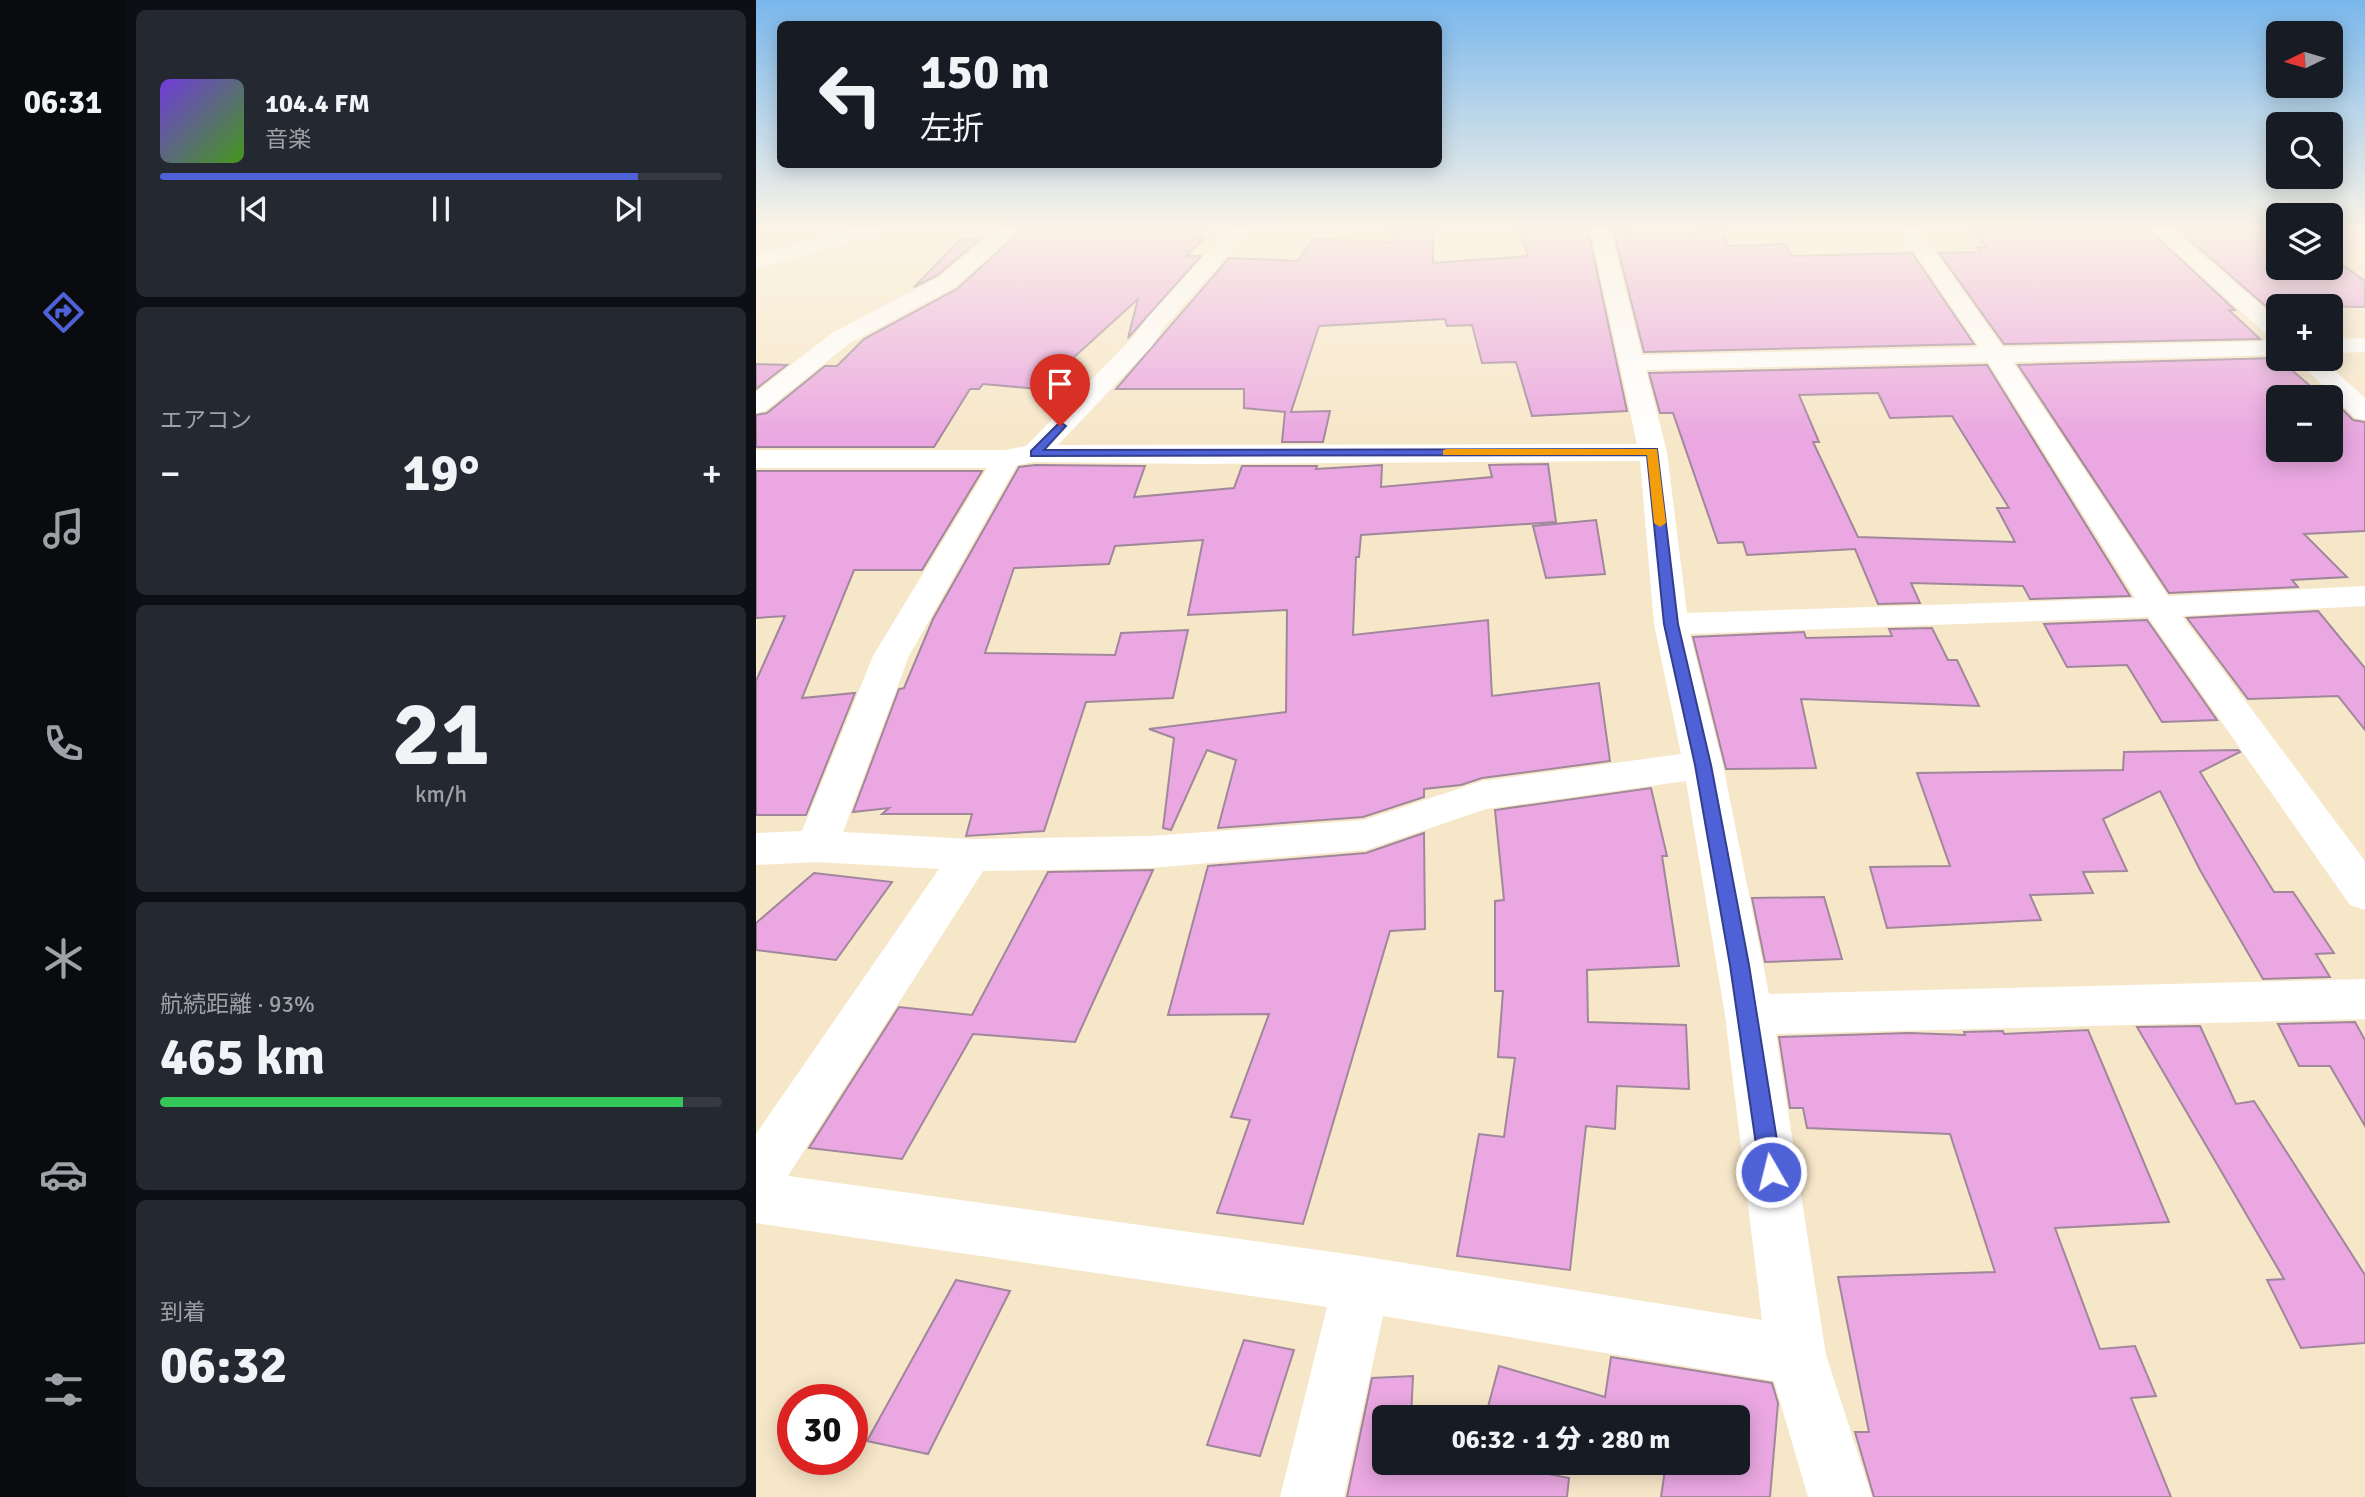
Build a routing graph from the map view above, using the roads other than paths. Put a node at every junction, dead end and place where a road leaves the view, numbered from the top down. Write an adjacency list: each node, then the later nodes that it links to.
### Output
1 (915, 299): 13 (street)
2 (1177, 299): 16 (street)
3 (1617, 299): 11 (street)
4 (1957, 299): 10 (street)
5 (2240, 299): 6 (street)
6 (2266, 321)
7 (2365, 345): 8 (street)
8 (2343, 346)
9 (2266, 348): 10 (street)
10 (1995, 353): 11 (street); 19 (street)
11 (1633, 363): 15 (street)
12 (2321, 371): 14 (street)
13 (756, 405)
14 (2365, 411)
15 (1653, 452): 16 (street); 20 (street)
16 (1020, 456): 17 (street); 22 (street)
17 (756, 459)
18 (2365, 596): 19 (street)
19 (2158, 607): 20 (street); 25 (street)
20 (1671, 624): 21 (street)
21 (1703, 765): 24 (street); 27 (street)
22 (817, 846): 23 (street); 24 (street)
23 (756, 849)
24 (971, 855): 28 (street)
25 (2365, 893)
26 (2365, 999): 27 (street)
27 (1749, 1015): 31 (street)
28 (756, 1179)
29 (756, 1197): 30 (street)
30 (1361, 1284): 31 (street); 32 (street)
31 (1796, 1355): 33 (street)
32 (1312, 1497)
33 (1840, 1497)

